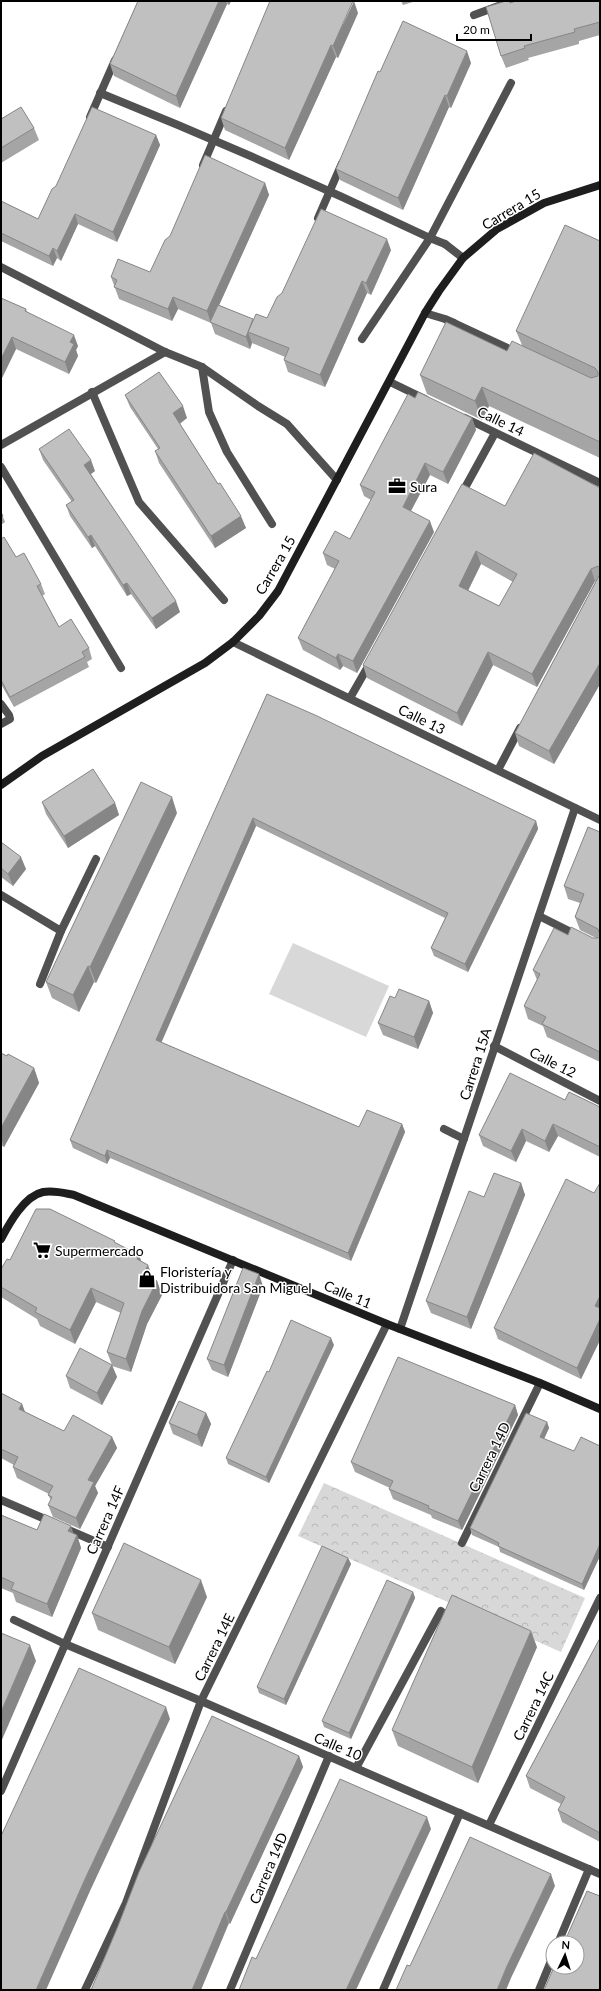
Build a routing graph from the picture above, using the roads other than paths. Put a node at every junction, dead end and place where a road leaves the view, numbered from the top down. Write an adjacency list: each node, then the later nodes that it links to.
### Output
1 (512, 1): 2 (street)
2 (474, 15)
3 (120, 50): 5 (street)
4 (511, 83): 14 (street)
5 (100, 93): 7 (street); 8 (street)
6 (230, 103): 8 (street)
7 (88, 122)
8 (214, 139): 10 (street); 12 (street)
9 (346, 153): 12 (street)
10 (199, 175)
11 (600, 185): 15 (street, Carrera 15)
12 (330, 190): 13 (street); 14 (street)
13 (315, 225)
14 (430, 238): 15 (street); 18 (street)
15 (464, 258): 17 (street, Carrera 15)
16 (1, 267): 19 (street)
17 (425, 313): 20 (street); 22 (street, Carrera 15)
18 (362, 339)
19 (165, 352): 21 (street); 23 (street)
20 (523, 356)
21 (202, 367): 29 (street); 32 (street)
22 (390, 382): 24 (street); 29 (street, Carrera 15)
23 (92, 392): 27 (street); 33 (street)
24 (436, 404)
25 (456, 413): 26 (street, Calle 14)
26 (496, 432): 30 (street, Calle 14); 31 (street)
27 (1, 445)
28 (1, 467): 36 (street)
29 (337, 480): 34 (street, Carrera 15)
30 (600, 483)
31 (457, 502)
32 (272, 524)
33 (224, 600)
34 (233, 642): 37 (street, Calle 13); 42 (street, Carrera 15)
35 (373, 656): 37 (street)
36 (121, 668)
37 (350, 698): 41 (street, Calle 13)
38 (1, 704): 40 (street)
39 (524, 722): 41 (street)
40 (1, 724)
41 (498, 770): 43 (street, Calle 13)
42 (1, 785)
43 (576, 808): 44 (street, Calle 13); 47 (street, Carrera 15A)
44 (600, 820)
45 (96, 859): 48 (street)
46 (1, 895): 48 (street)
47 (539, 916): 49 (street); 51 (street, Carrera 15A)
48 (61, 931): 50 (street)
49 (586, 939)
50 (40, 984)
51 (494, 1046): 52 (street, Calle 12); 54 (street, Carrera 15A)
52 (600, 1101)
53 (444, 1130): 54 (street)
54 (464, 1139): 58 (street, Carrera 15A)
55 (1, 1240): 56 (street, Calle 11)
56 (233, 1260): 57 (street, Calle 11); 63 (street, Carrera 14F)
57 (387, 1324): 58 (street, Calle 11); 68 (street, Carrera 14E)
58 (400, 1329): 59 (street, Calle 11)
59 (540, 1383): 60 (street, Calle 11); 62 (street, Carrera 14D)
60 (600, 1408)
61 (1, 1500): 63 (street)
62 (462, 1543)
63 (108, 1547): 67 (street, Carrera 14F)
64 (600, 1598): 73 (street, Carrera 14C)
65 (441, 1611): 70 (street)
66 (14, 1620): 67 (street, Calle 10)
67 (65, 1644): 68 (street, Calle 10); 71 (street, Carrera 14F)
68 (201, 1701): 69 (street, Calle 10); 78 (street, Carrera 14E)
69 (329, 1756): 70 (street, Calle 10); 79 (street, Carrera 14D)
70 (356, 1768): 72 (street, Calle 10)
71 (1, 1791)
72 (460, 1813): 73 (street, Calle 10); 80 (street)
73 (489, 1825): 74 (street, Calle 10)
74 (589, 1869): 75 (street, Calle 10); 76 (street)
75 (600, 1874)
76 (561, 1935)
77 (545, 1975): 81 (street)
78 (85, 1990)
79 (230, 1990)
80 (383, 1990)
81 (539, 1990)

